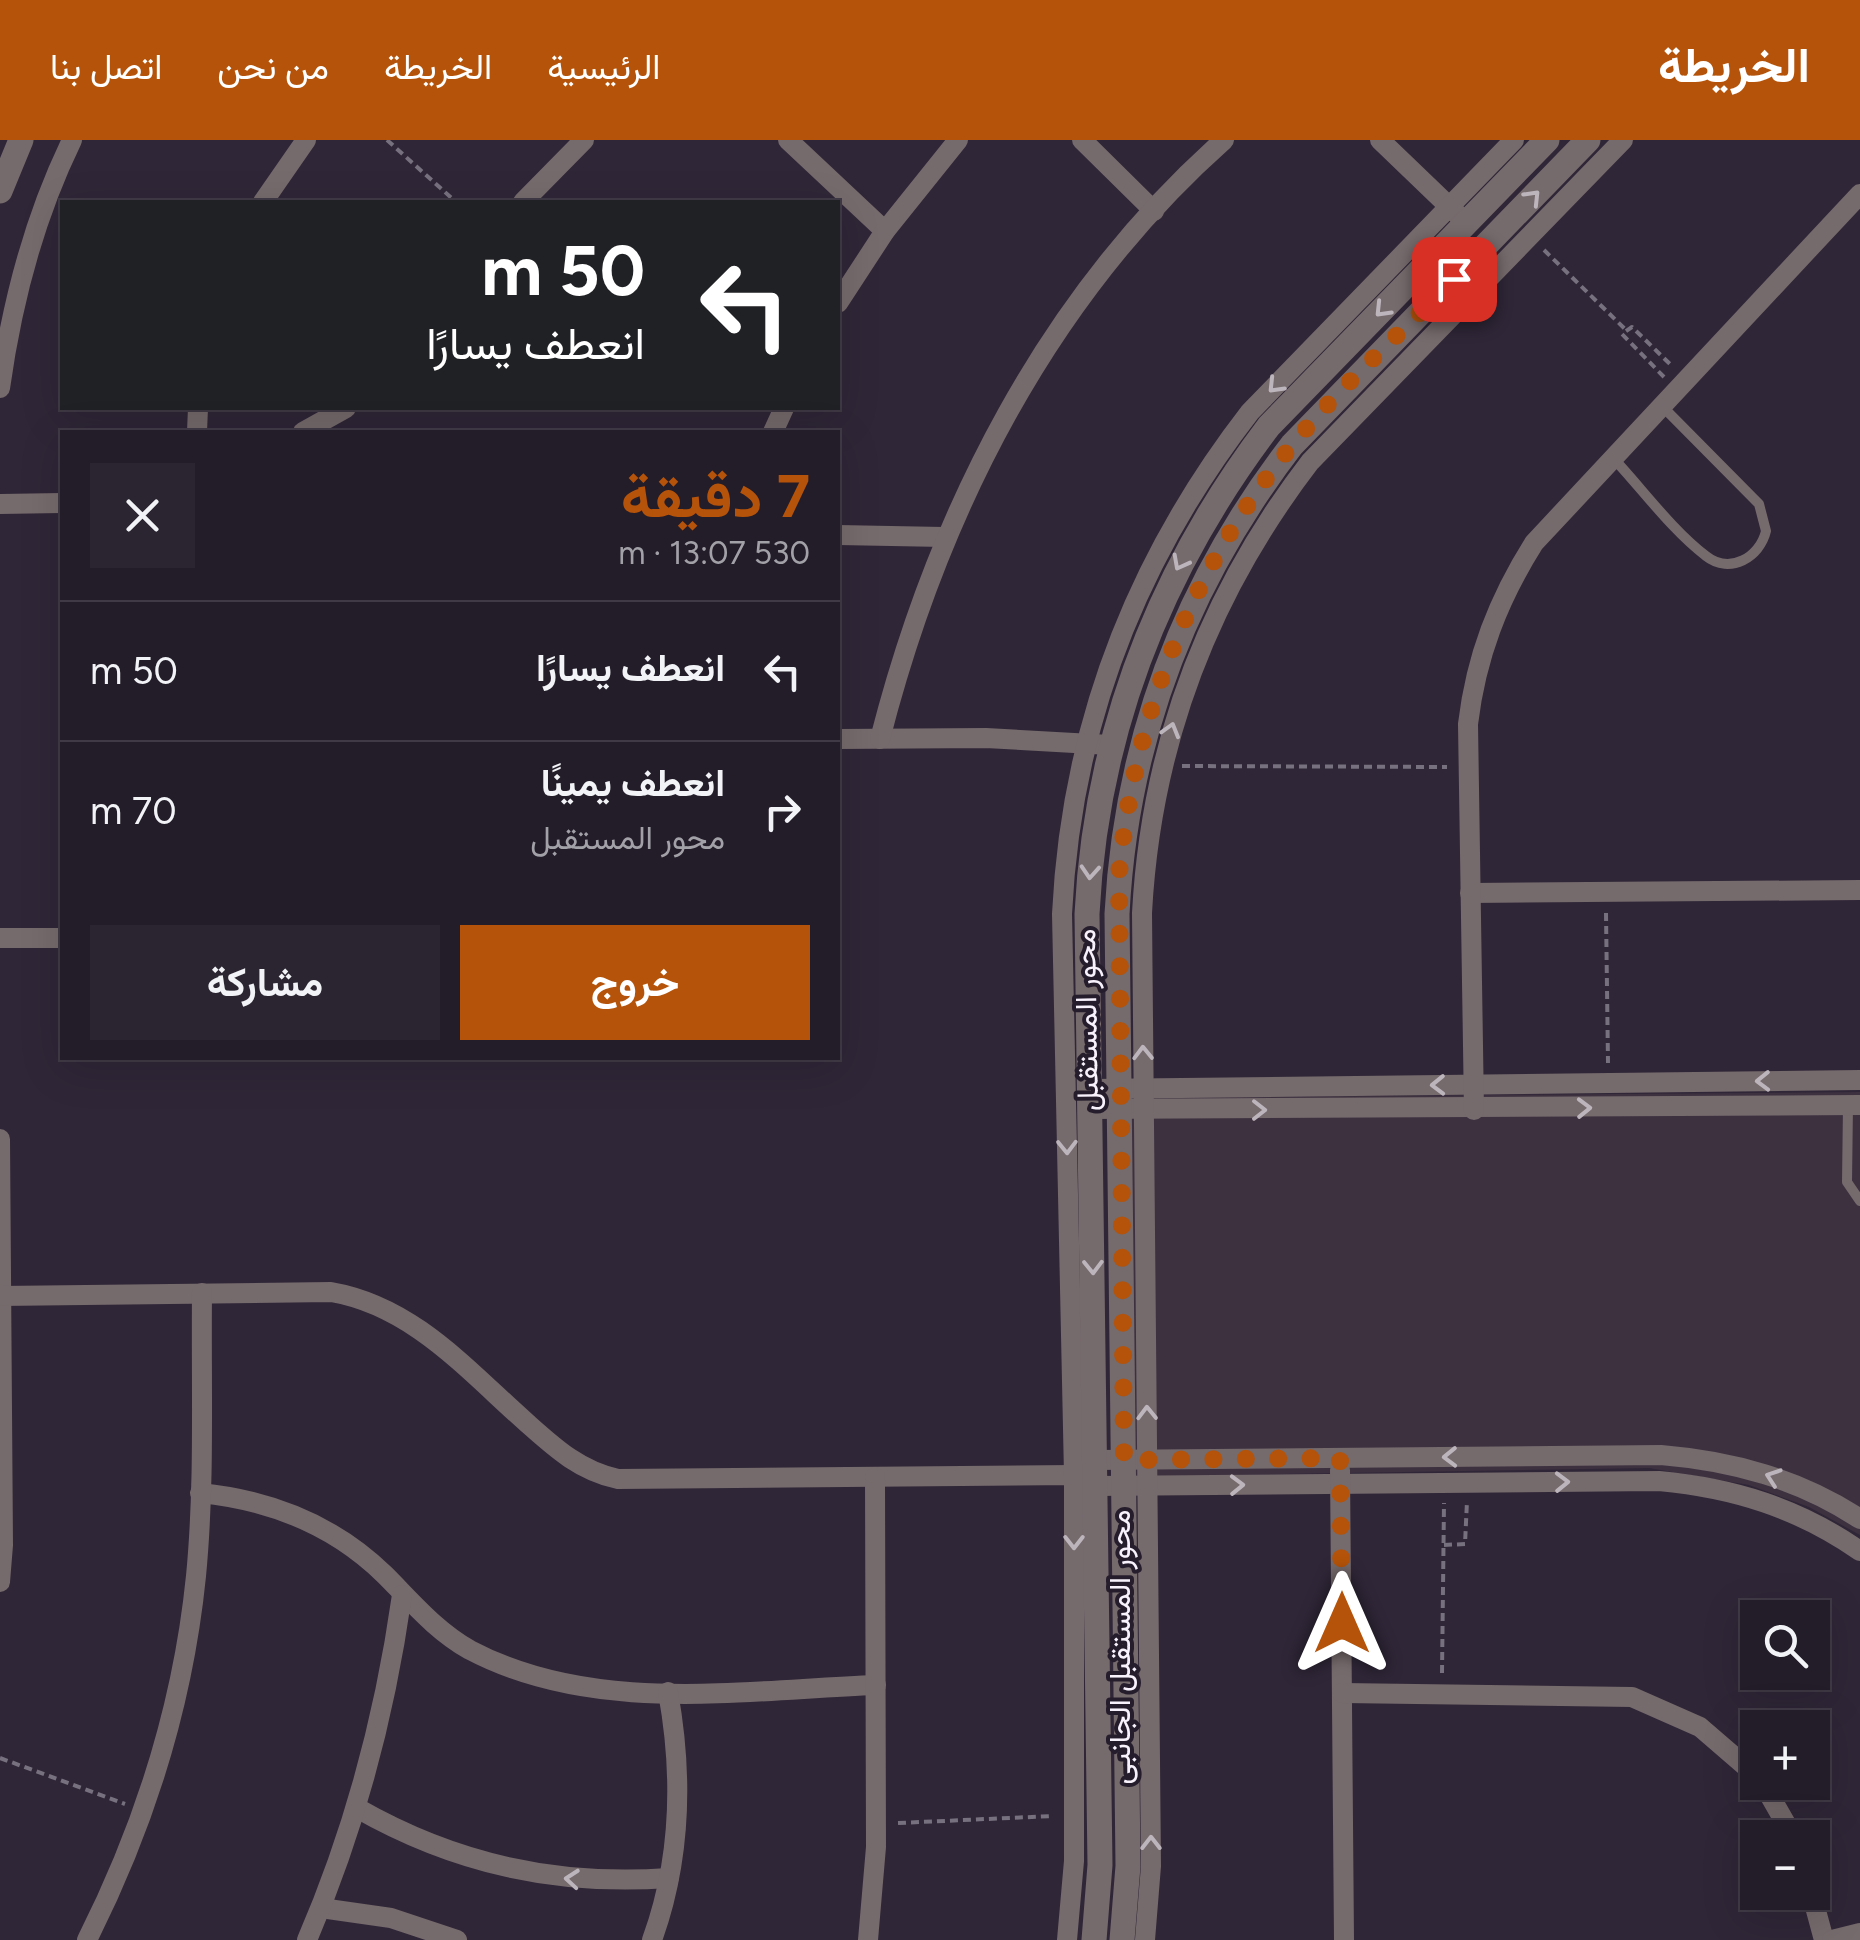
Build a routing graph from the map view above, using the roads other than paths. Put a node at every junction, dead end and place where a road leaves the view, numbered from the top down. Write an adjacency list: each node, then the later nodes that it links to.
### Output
1 (20, 140): 14 (street)
2 (72, 140): 22 (street)
3 (306, 140): 16 (street)
4 (584, 140): 17 (street)
5 (788, 140): 20 (street)
6 (958, 140): 20 (street)
7 (1082, 140): 18 (street)
8 (1224, 140): 18 (street)
9 (1380, 140): 19 (street)
10 (1514, 140): 19 (street)
11 (1548, 140): 19 (street, محور المستقبل)
12 (1588, 140): 41 (street, محور المستقبل, one-way to 12)
13 (1623, 140): 41 (street, one-way to 13)
14 (0, 191)
15 (1860, 194): 23 (street)
16 (264, 200)
17 (526, 200)
18 (1154, 211): 30 (street)
19 (1458, 215): 33 (street, محور المستقبل, one-way to 33)
20 (885, 231): 21 (street)
21 (840, 301)
22 (0, 388)
23 (1662, 406): 26 (street); 26 (lane)
24 (342, 410): 25 (street)
25 (307, 430)
26 (1613, 458): 35 (street)
27 (60, 502): 28 (street)
28 (0, 504)
29 (840, 535): 30 (street)
30 (944, 537): 32 (street)
31 (840, 738): 32 (street)
32 (880, 738): 33 (street)
33 (1098, 745): 40 (street, محور المستقبل, one-way to 40); 45 (street, one-way to 45)
34 (1860, 890): 35 (street)
35 (1470, 893): 39 (street)
36 (0, 938): 37 (street)
37 (60, 938)
38 (1860, 1080): 39 (street, one-way to 39)
39 (1474, 1084): 41 (street, one-way to 41); 43 (street)
40 (1092, 1099): 41 (street); 45 (street, محور المستقبل)
41 (1132, 1099): 43 (street, one-way to 43); 50 (street, محور المستقبل, one-way to 41)
42 (1854, 1105): 43 (street, one-way to 42); 46 (lane)
43 (1474, 1110)
44 (0, 1139): 48 (street)
45 (1080, 1196): 51 (street, محور المستقبل, one-way to 51)
46 (1860, 1201)
47 (202, 1293): 48 (street); 52 (street); 54 (street)
48 (1, 1296): 57 (street)
49 (1340, 1458): 50 (street); 53 (street); 55 (street, one-way to 49)
50 (1136, 1473): 51 (street); 53 (street, one-way to 53); 75 (street, محور المستقبل); 76 (street, محور المستقبل الجانبى, one-way to 50)
51 (1088, 1474): 52 (street); 73 (street, محور المستقبل الجانبى, one-way to 73); 74 (street, محور المستقبل)
52 (874, 1477): 59 (street)
53 (1340, 1484): 56 (street, one-way to 56); 61 (street)
54 (200, 1493): 58 (street); 68 (street)
55 (1860, 1519)
56 (1860, 1551)
57 (0, 1582)
58 (402, 1595): 60 (street); 63 (street)
59 (876, 1685): 60 (street); 72 (street)
60 (668, 1692): 64 (street)
61 (1342, 1692): 62 (street); 77 (street)
62 (1740, 1762)
63 (356, 1808): 64 (street, one-way to 63); 65 (street)
64 (669, 1878): 71 (street)
65 (320, 1908): 69 (street); 70 (street)
66 (1816, 1910): 78 (street)
67 (1860, 1932): 79 (street)
68 (87, 1940)
69 (306, 1940)
70 (457, 1940)
71 (652, 1940)
72 (868, 1940)
73 (1067, 1940)
74 (1094, 1940)
75 (1122, 1940)
76 (1145, 1940)
77 (1344, 1940)
78 (1824, 1940)
79 (1832, 1940)

